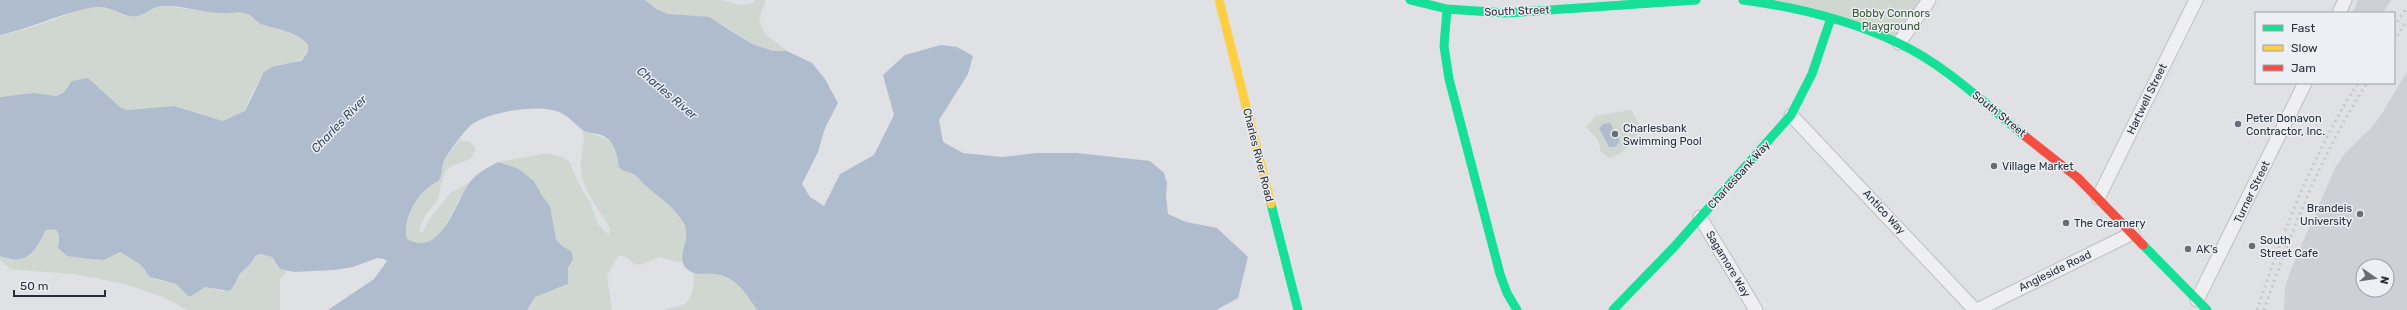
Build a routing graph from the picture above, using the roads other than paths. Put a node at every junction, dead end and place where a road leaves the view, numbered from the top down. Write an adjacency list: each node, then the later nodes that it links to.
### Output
1 (1219, 0): 18 (street, Charles River Road)
2 (1696, 0): 8 (street, South Street)
3 (1743, 0): 10 (street, South Street)
4 (1929, 0): 11 (street)
5 (2196, 0): 14 (street, Hartwell Street)
6 (2345, 0): 9 (street)
7 (1416, 1): 8 (street, South Street)
8 (1447, 9): 19 (street)
9 (2339, 12)
10 (1831, 18): 11 (street, South Street); 13 (street, Charlesbank Way)
11 (1899, 43): 14 (street, South Street)
12 (2305, 84): 17 (street, Turner Street)
13 (1791, 114): 15 (street, Charlesbank Way); 22 (street, Antico Way)
14 (2098, 198): 16 (street, South Street)
15 (1700, 217): 20 (street, Charlesbank Way); 21 (street, Sagamore Way)
16 (2133, 233): 17 (street, South Street); 22 (street, Angleside Road)
17 (2197, 300): 23 (street, South Street)
18 (1298, 310)
19 (1517, 310)
20 (1613, 310)
21 (1756, 310)
22 (1976, 310)
23 (2207, 310)

